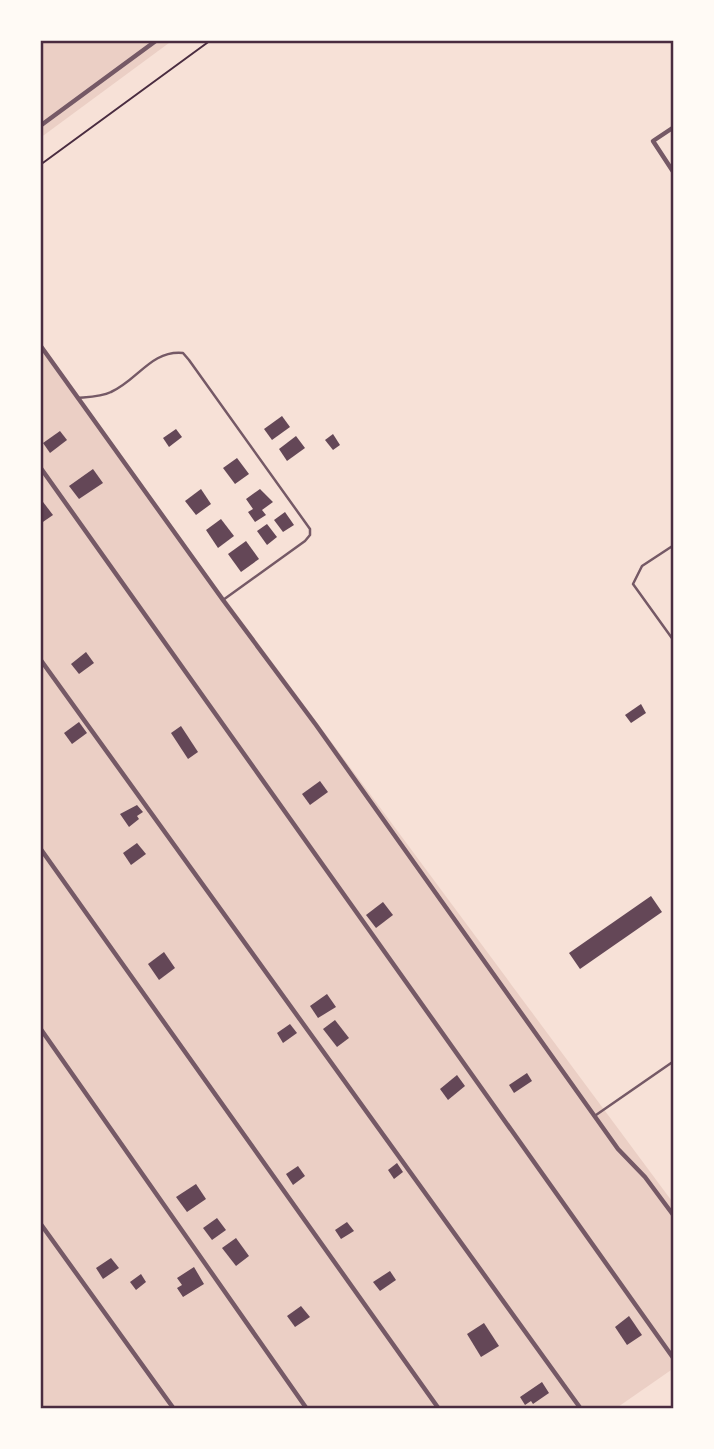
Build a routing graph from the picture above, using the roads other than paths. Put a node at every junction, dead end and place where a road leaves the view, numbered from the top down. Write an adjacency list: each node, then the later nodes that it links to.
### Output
1 (157, 40): 2 (street)
2 (40, 126)
3 (674, 127): 4 (street)
4 (674, 173)
5 (40, 345): 6 (street)
6 (76, 398): 9 (street); 9 (lane)
7 (40, 467): 18 (street)
8 (674, 545): 10 (lane)
9 (223, 600): 15 (street)
10 (674, 641)
11 (40, 659): 22 (street)
12 (40, 848): 21 (street)
13 (40, 1028): 20 (street)
14 (674, 1061): 15 (lane)
15 (595, 1116): 16 (street)
16 (674, 1216)
17 (40, 1223): 19 (street)
18 (674, 1359)
19 (174, 1409)
20 (307, 1409)
21 (439, 1409)
22 (581, 1409)

